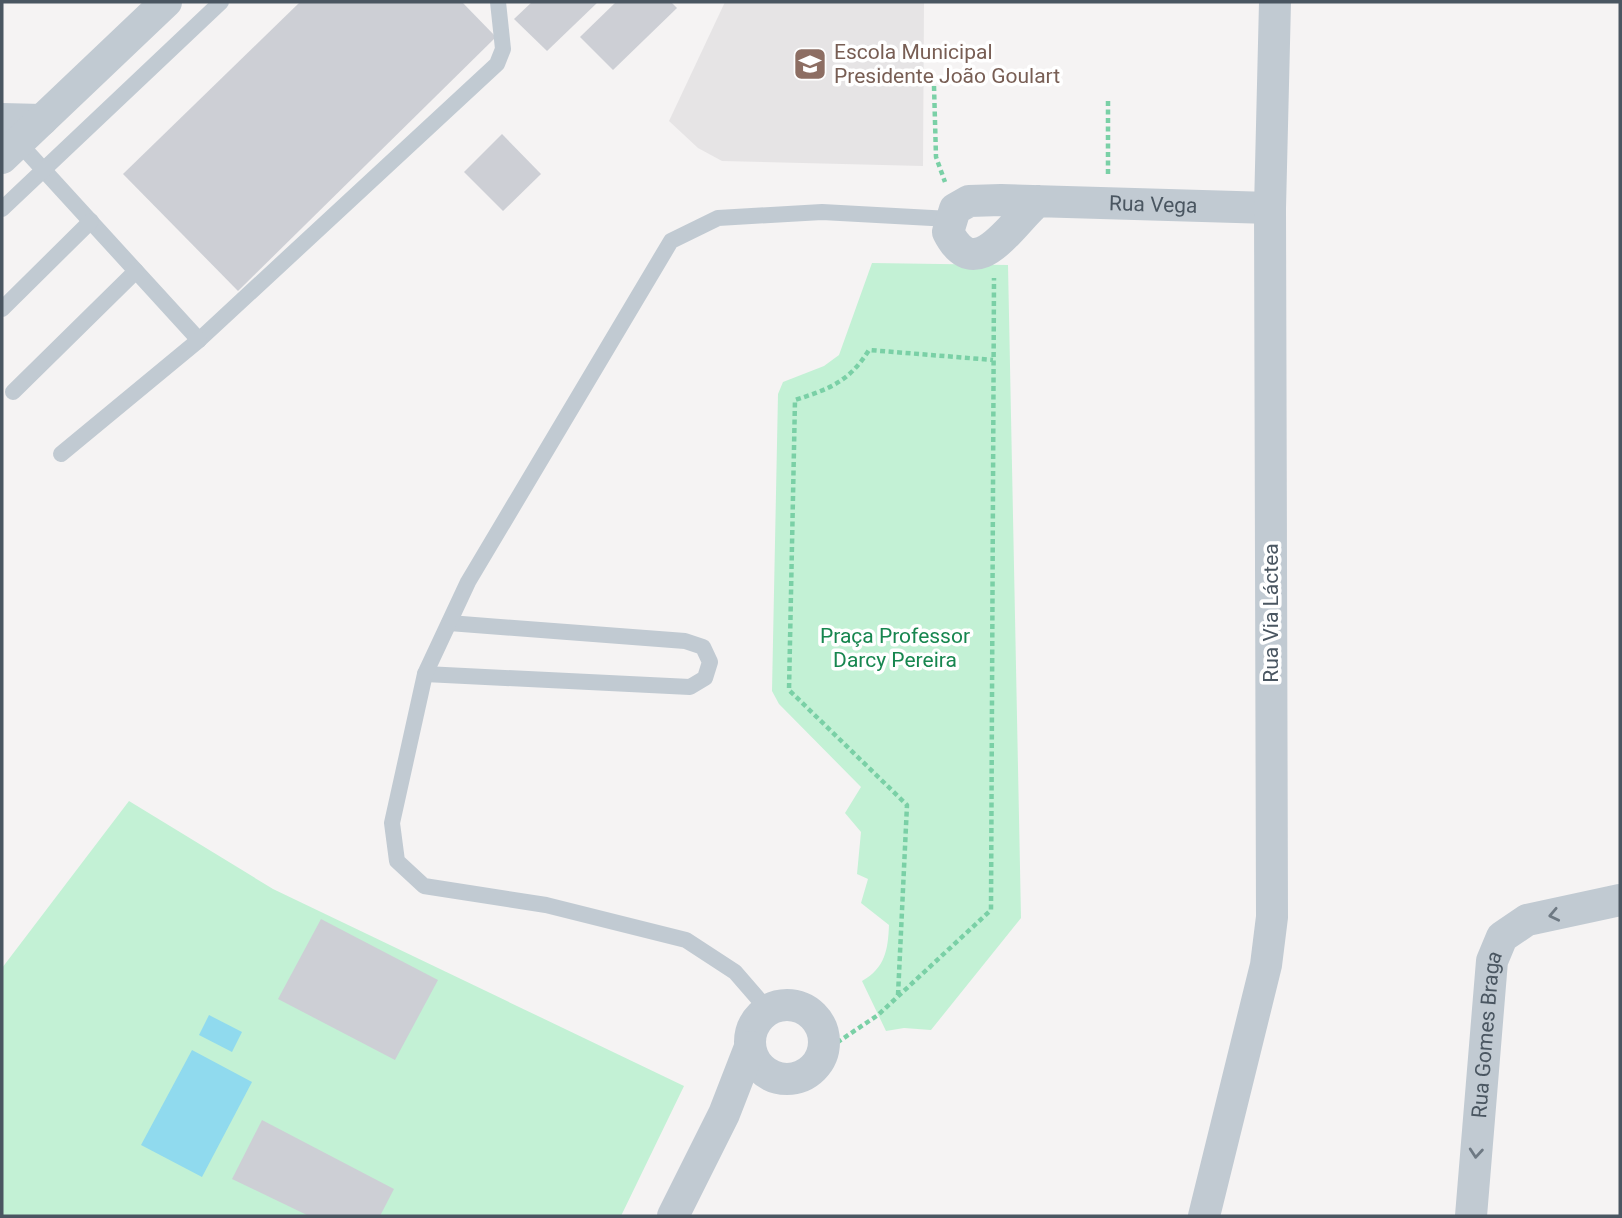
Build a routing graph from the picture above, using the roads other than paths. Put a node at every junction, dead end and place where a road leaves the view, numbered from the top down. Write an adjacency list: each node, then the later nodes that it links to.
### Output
1 (166, 2): 5 (street)
2 (221, 2): 6 (lane)
3 (498, 2): 14 (lane)
4 (1275, 2): 8 (street, Rua Via Láctea)
5 (7, 140): 6 (lane)
6 (44, 169): 9 (lane); 11 (lane)
7 (1038, 201): 8 (street, Rua Vega); 10 (street, Rua Vega); 10 (street)
8 (1270, 208): 25 (street, Rua Via Láctea)
9 (2, 209)
10 (952, 214): 17 (lane)
11 (90, 221): 12 (lane); 13 (lane)
12 (136, 271): 14 (lane); 15 (lane)
13 (2, 309)
14 (199, 340): 16 (lane)
15 (13, 392)
16 (61, 454)
17 (449, 623): 18 (lane); 18 (lane)
18 (425, 674): 20 (lane)
19 (1620, 900): 26 (street, Rua Gomes Braga, one-way to 26)
20 (768, 1010): 21 (street); 22 (street)
21 (750, 1047): 22 (street); 23 (street)
22 (777, 1078): 23 (street)
23 (724, 1114): 24 (street)
24 (673, 1216)
25 (1204, 1216)
26 (1471, 1216)

